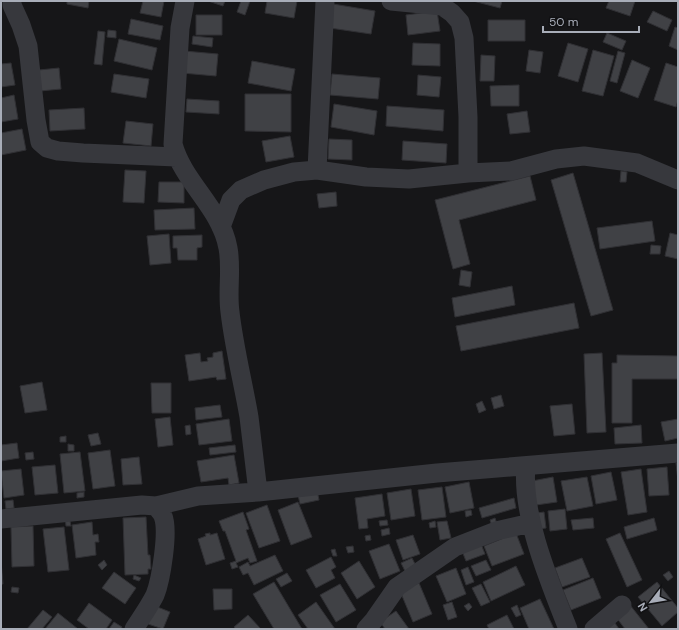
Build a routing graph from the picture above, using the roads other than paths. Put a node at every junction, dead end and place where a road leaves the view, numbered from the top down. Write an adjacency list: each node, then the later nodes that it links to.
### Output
1 (12, 1): 5 (street)
2 (185, 1): 5 (street)
3 (325, 1): 6 (street)
4 (391, 1): 7 (street)
5 (176, 157): 9 (street)
6 (318, 170): 7 (street); 9 (street)
7 (468, 173): 8 (street)
8 (678, 180)
9 (221, 227): 12 (street)
10 (678, 453): 11 (street)
11 (526, 466): 12 (street); 15 (street)
12 (258, 492): 13 (street)
13 (160, 511): 14 (street); 17 (street)
14 (1, 519)
15 (532, 523): 18 (street); 19 (street)
16 (622, 605): 20 (street)
17 (134, 629)
18 (366, 629)
19 (568, 629)
20 (594, 629)

